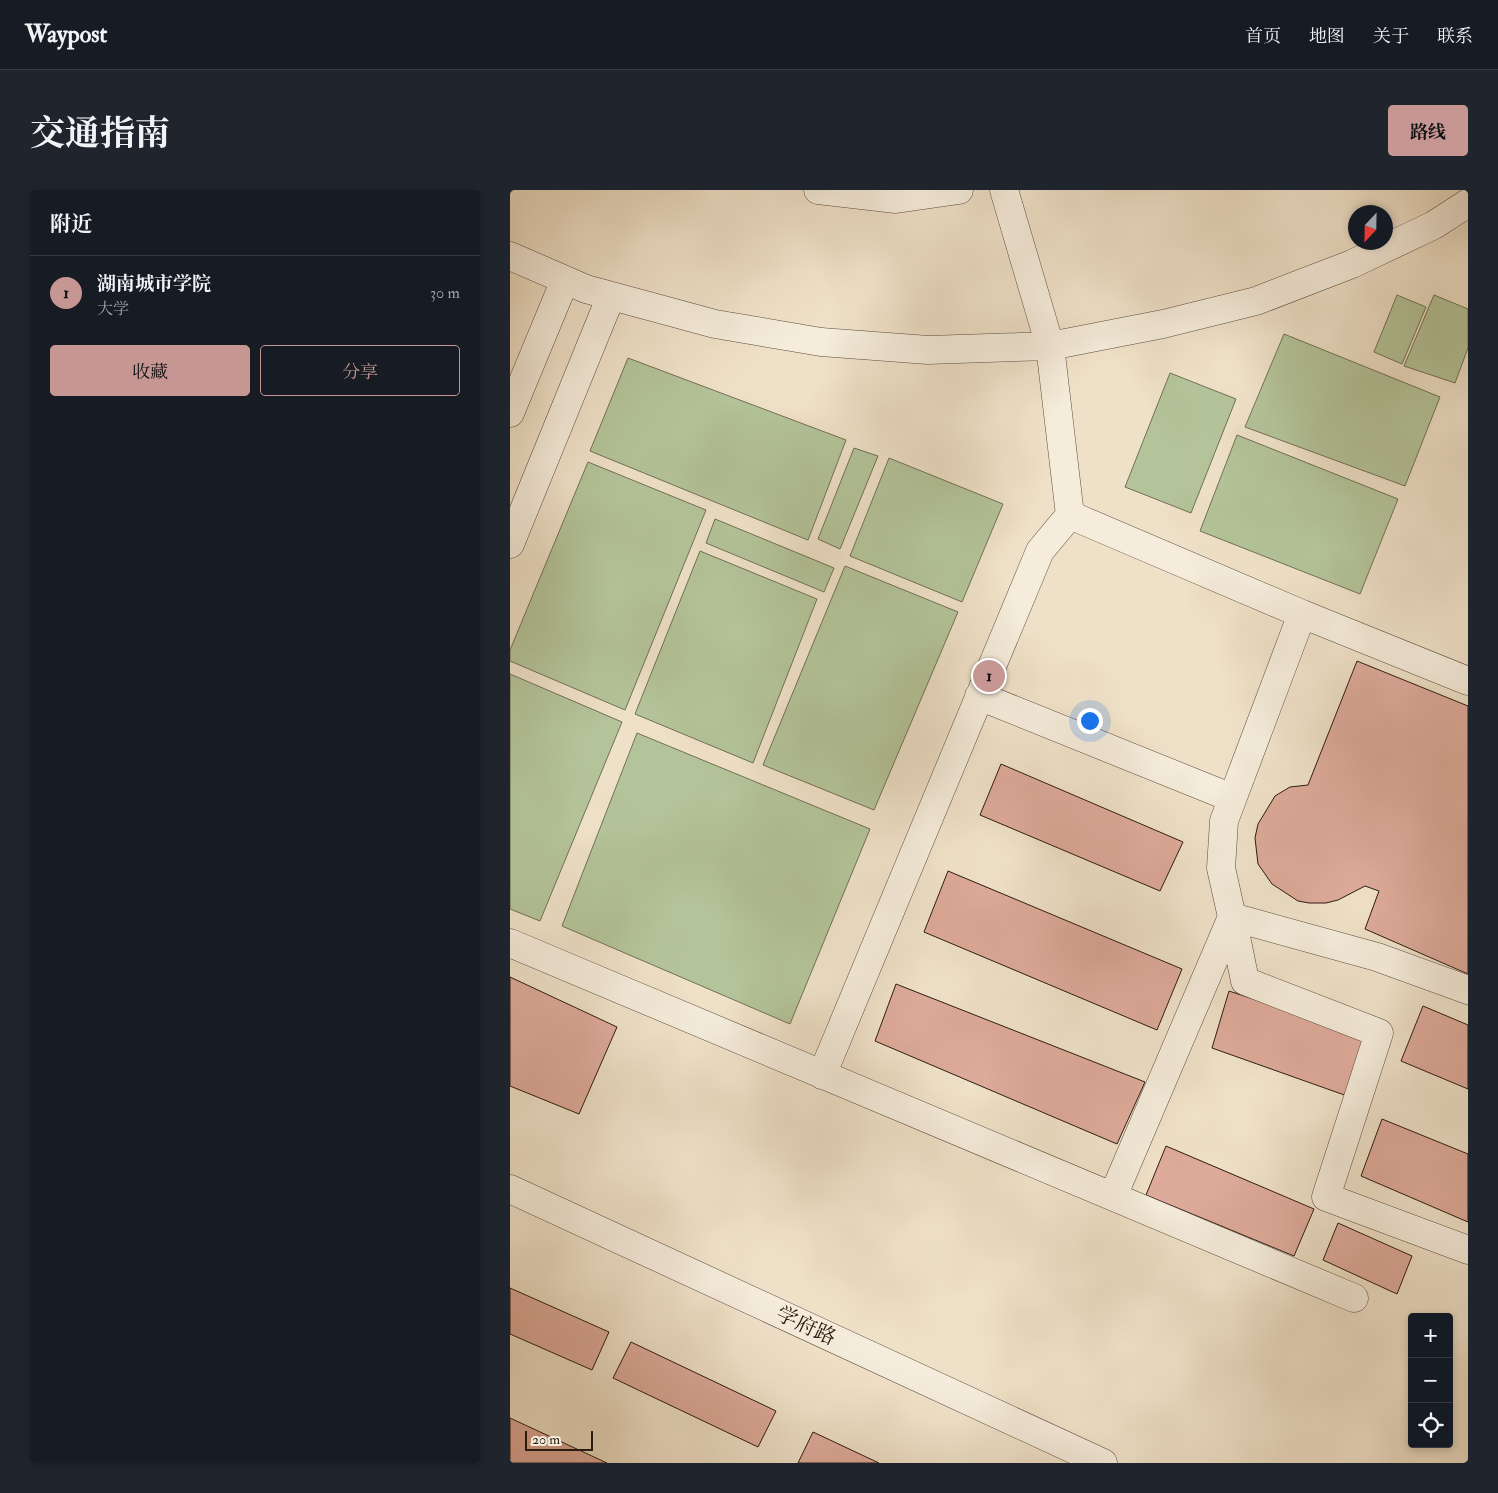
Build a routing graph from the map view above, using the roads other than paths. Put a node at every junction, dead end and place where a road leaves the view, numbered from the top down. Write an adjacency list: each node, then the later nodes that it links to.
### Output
1 (959, 190): 3 (street)
2 (1004, 190): 8 (street)
3 (825, 191)
4 (1468, 203): 8 (street)
5 (510, 256): 6 (street)
6 (565, 280): 7 (street); 9 (street)
7 (611, 296): 8 (street); 11 (street)
8 (1050, 346): 10 (street)
9 (510, 413)
10 (1070, 515): 12 (street); 14 (street)
11 (510, 544)
12 (1302, 614): 13 (street); 15 (street)
13 (1468, 681)
14 (980, 696): 15 (street); 19 (street)
15 (1232, 798): 16 (street)
16 (1232, 917): 18 (street); 21 (street); 22 (street)
17 (510, 943): 19 (street)
18 (1468, 990)
19 (822, 1075): 21 (street)
20 (510, 1189): 24 (street, 学府路)
21 (1113, 1196): 23 (street)
22 (1468, 1250)
23 (1354, 1298)
24 (1103, 1463)

